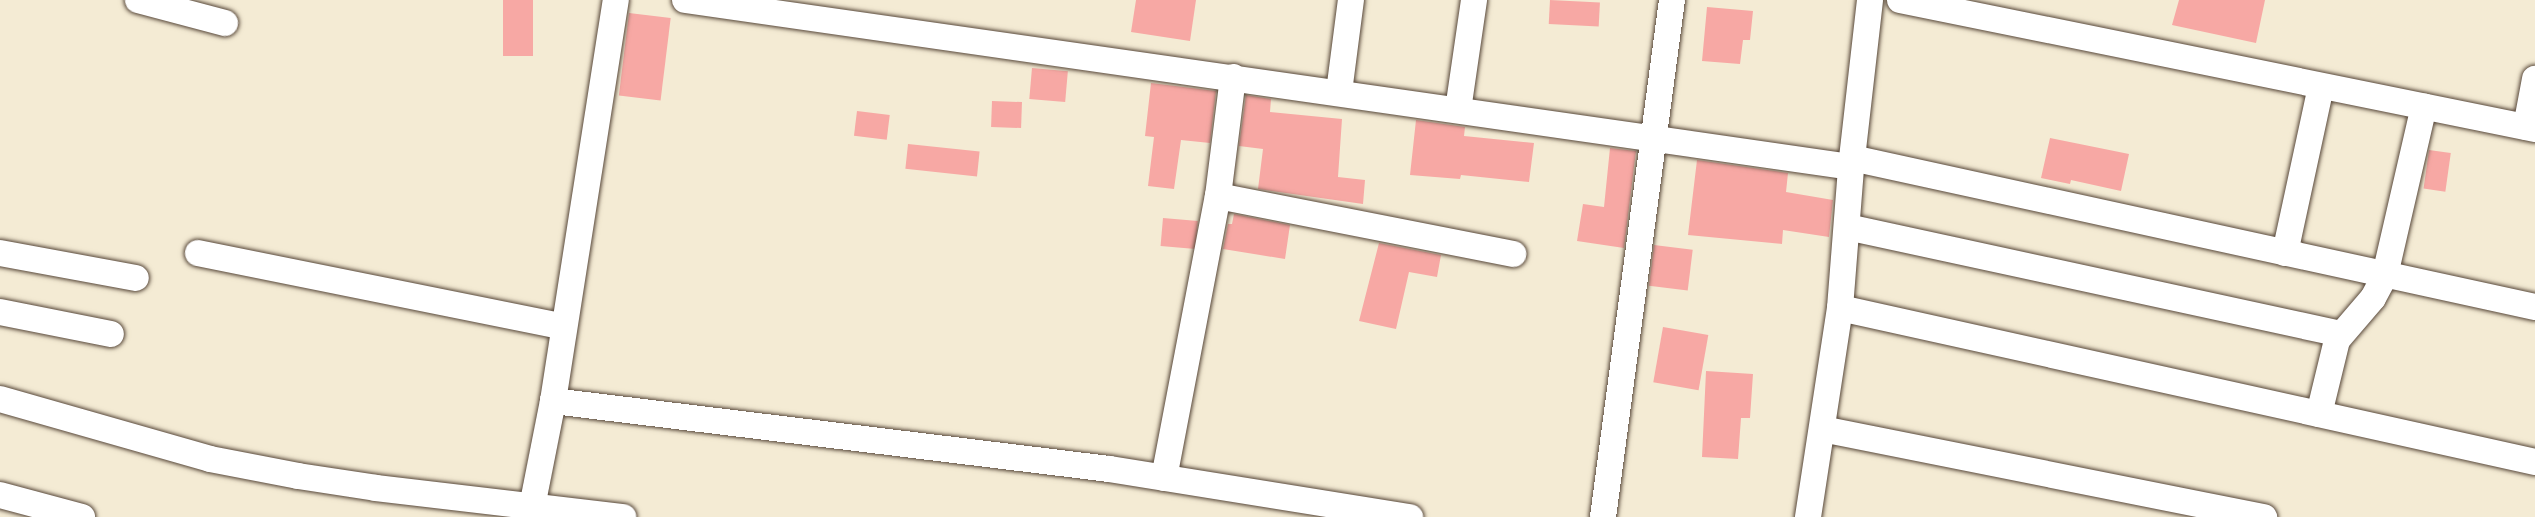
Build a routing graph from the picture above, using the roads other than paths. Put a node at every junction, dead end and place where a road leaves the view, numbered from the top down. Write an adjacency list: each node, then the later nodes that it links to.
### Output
1 (138, 0): 9 (street)
2 (616, 0): 30 (street)
3 (684, 0): 10 (street)
4 (1352, 0): 13 (street)
5 (1474, 0): 15 (street)
6 (1672, 0): 17 (street)
7 (1870, 0): 18 (street)
8 (1900, 0): 12 (street)
9 (225, 23)
10 (1233, 77): 13 (street); 19 (street)
11 (2535, 79): 16 (street)
12 (2321, 87): 14 (street); 23 (street)
13 (1339, 92): 15 (street)
14 (2424, 106): 16 (street); 25 (street)
15 (1458, 110): 17 (street)
16 (2530, 128)
17 (1654, 138): 18 (street); 45 (street)
18 (1852, 162): 20 (street); 23 (street)
19 (1218, 196): 24 (street); 38 (street)
20 (1846, 227): 28 (street); 32 (street)
21 (0, 253): 26 (street)
22 (198, 253): 30 (street)
23 (2285, 253): 25 (street)
24 (1513, 254)
25 (2385, 275): 27 (street); 32 (street)
26 (136, 278)
27 (2535, 307)
28 (1840, 308): 35 (street); 36 (street)
29 (0, 312): 31 (street)
30 (564, 327): 34 (street)
31 (111, 334)
32 (2341, 334): 35 (street)
33 (0, 399): 40 (street)
34 (553, 401): 38 (street); 40 (street)
35 (2319, 414): 37 (street)
36 (1822, 429): 41 (street); 46 (street)
37 (2535, 462)
38 (1164, 478): 44 (street)
39 (0, 495): 42 (street)
40 (531, 511): 43 (street)
41 (2212, 512): 47 (street)
42 (82, 517)
43 (623, 517)
44 (1410, 517)
45 (1603, 517)
46 (1809, 517)
47 (2264, 517)

